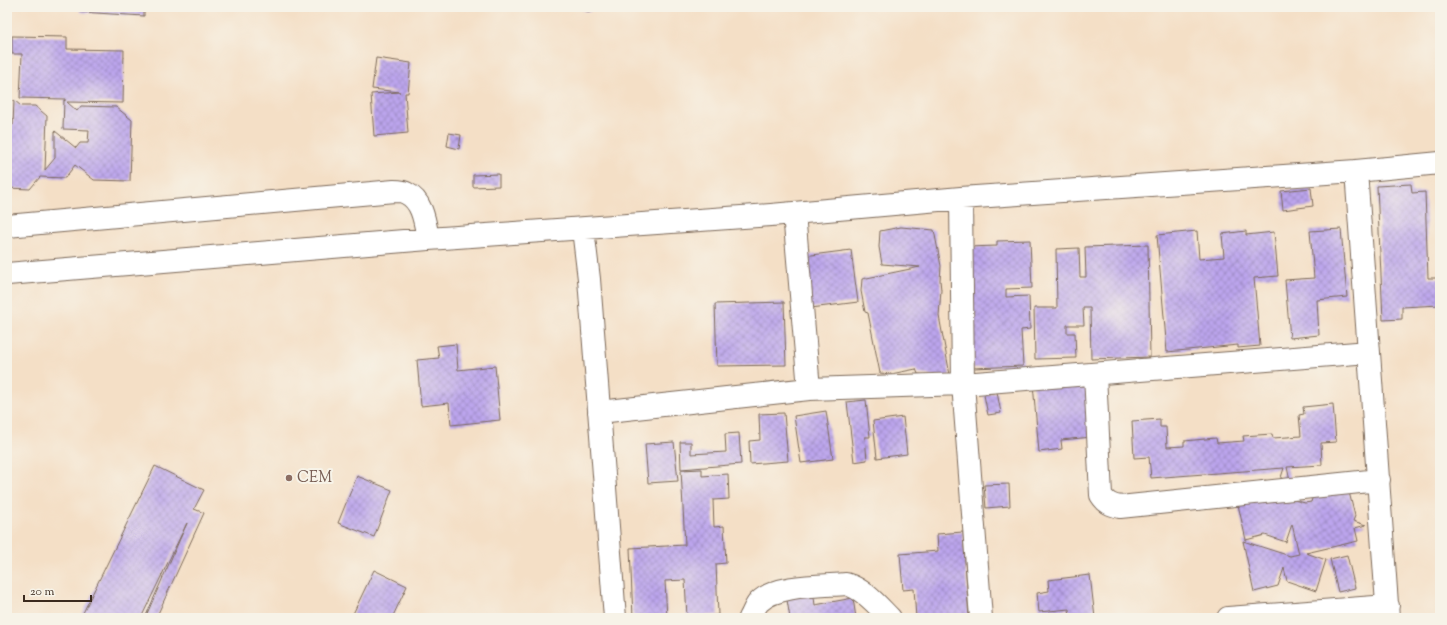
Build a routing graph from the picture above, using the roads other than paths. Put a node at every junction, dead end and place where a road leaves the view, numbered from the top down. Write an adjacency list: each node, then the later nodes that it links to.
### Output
1 (1440, 164): 2 (street)
2 (1356, 171): 3 (street); 9 (street)
3 (960, 198): 4 (street); 11 (street)
4 (794, 213): 6 (street); 12 (street)
5 (7, 226): 7 (street)
6 (583, 229): 7 (street); 13 (street)
7 (428, 239): 8 (street)
8 (7, 274)
9 (1369, 352): 10 (street); 14 (street)
10 (1095, 374): 11 (street); 14 (street)
11 (963, 384): 12 (street); 19 (street)
12 (809, 389): 13 (street)
13 (599, 412): 16 (street)
14 (1378, 480): 15 (street)
15 (1388, 612): 20 (street)
16 (615, 618)
17 (750, 618): 18 (street)
18 (890, 618)
19 (981, 618)
20 (1228, 618)

